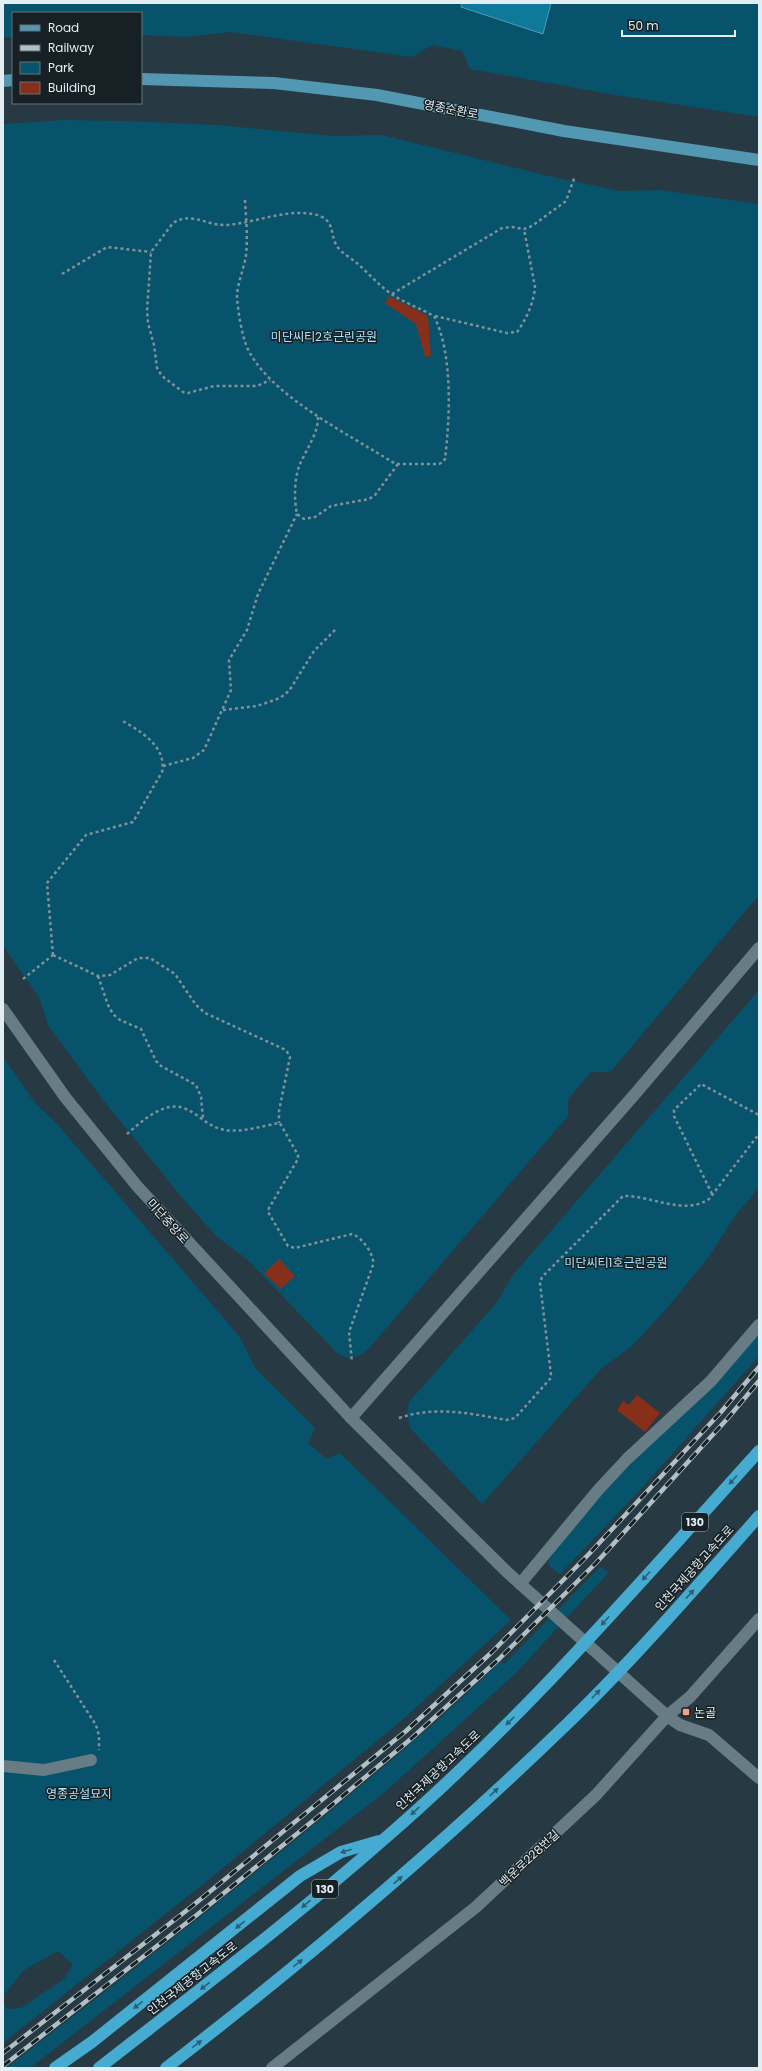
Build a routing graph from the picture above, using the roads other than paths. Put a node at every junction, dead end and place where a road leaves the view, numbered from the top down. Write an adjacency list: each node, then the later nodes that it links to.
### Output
1 (142, 79): 2 (main road, 영종순환로)
2 (759, 160)
3 (759, 948): 6 (street)
4 (3, 1009): 6 (street, 미단중앙로)
5 (759, 1325): 9 (street)
6 (351, 1418): 9 (street, 미단중앙로)
7 (759, 1451): 15 (highway, 인천국제공항고속도로 / 130, one-way to 15)
8 (759, 1516): 18 (highway, 인천국제공항고속도로, one-way to 8)
9 (520, 1584): 11 (street, 미단중앙로)
10 (759, 1619): 11 (street, 백운로228번길)
11 (667, 1716): 14 (street, 미단중앙로); 19 (street, 백운로228번길)
12 (91, 1760): 13 (street)
13 (3, 1766)
14 (759, 1778)
15 (384, 1840): 16 (highway, one-way to 16); 17 (highway, 인천국제공항고속도로 / 130, one-way to 17)
16 (56, 2068)
17 (99, 2068)
18 (166, 2068)
19 (272, 2068)

